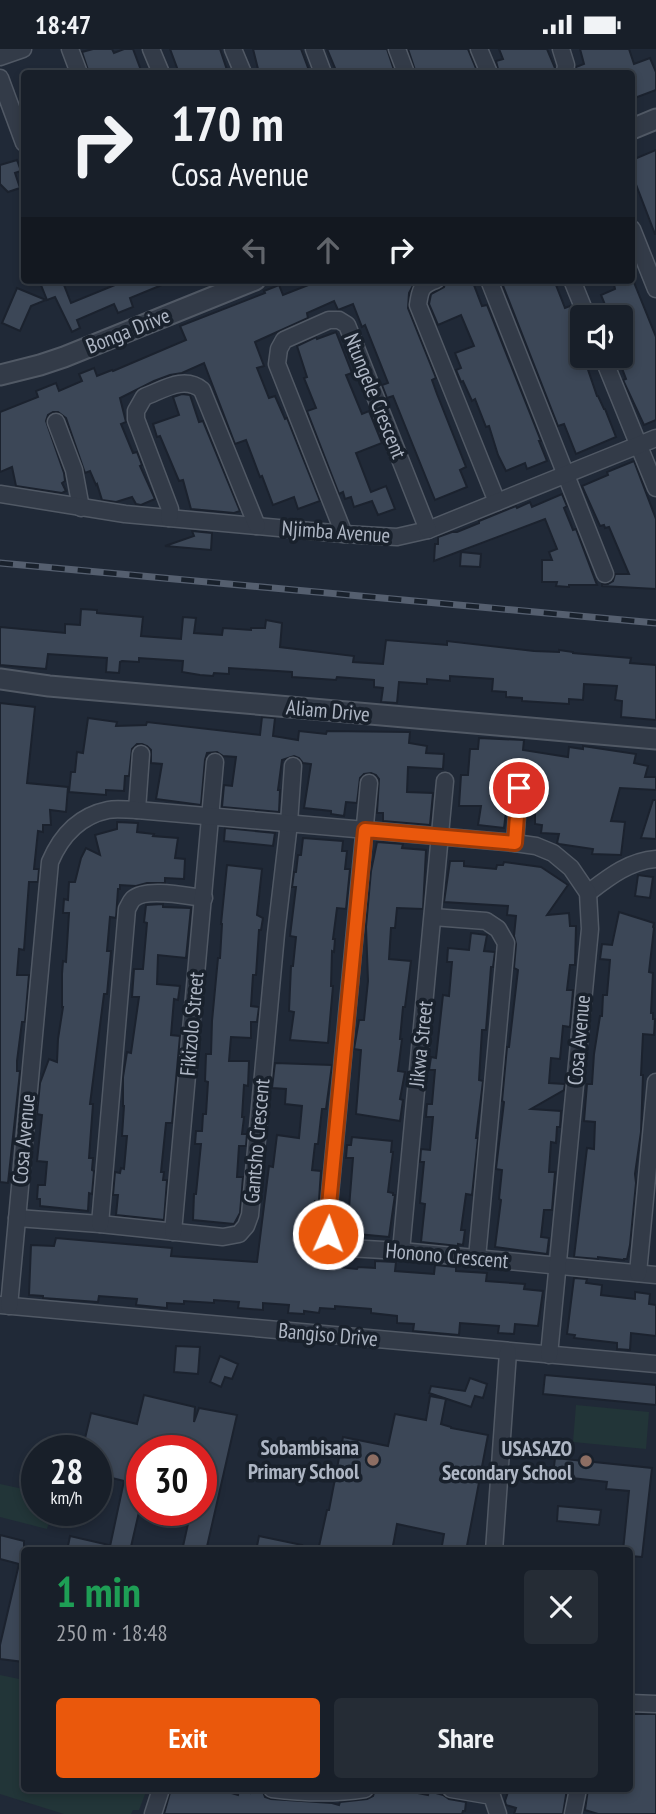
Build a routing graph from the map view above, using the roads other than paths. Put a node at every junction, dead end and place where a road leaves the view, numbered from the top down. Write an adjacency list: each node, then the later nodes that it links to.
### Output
1 (23, 49): 9 (street)
2 (70, 49): 10 (street)
3 (152, 49): 11 (street)
4 (233, 49): 12 (street)
5 (314, 49): 13 (street)
6 (397, 49): 14 (street)
7 (479, 49): 15 (street)
8 (561, 49): 16 (street)
9 (0, 57)
10 (78, 70)
11 (160, 70)
12 (242, 70)
13 (322, 70)
14 (405, 70)
15 (488, 70)
16 (565, 70)
17 (0, 78): 20 (street)
18 (656, 119): 19 (street)
19 (635, 128)
20 (21, 134)
21 (635, 236): 26 (street)
22 (245, 284): 29 (street, Bonga Drive)
23 (427, 284): 36 (street)
24 (491, 284): 33 (street)
25 (574, 284): 27 (street)
26 (656, 289)
27 (582, 305)
28 (607, 368): 32 (street)
29 (0, 375)
30 (56, 422): 37 (street)
31 (656, 438): 32 (street, Njimba Avenue)
32 (638, 446): 33 (street, Njimba Avenue); 34 (street)
33 (566, 474): 36 (street, Njimba Avenue); 42 (street)
34 (656, 488)
35 (0, 494): 37 (street, Njimba Avenue)
36 (497, 502): 40 (street, Njimba Avenue)
37 (82, 508): 38 (street, Njimba Avenue)
38 (169, 518): 39 (street, Njimba Avenue); 39 (street)
39 (257, 526): 41 (street, Njimba Avenue)
40 (428, 530): 41 (street, Njimba Avenue); 41 (street, Ntungele Crescent)
41 (344, 534)
42 (605, 574)
43 (0, 679): 44 (street, Aliam Drive)
44 (656, 739)
45 (141, 754): 51 (street)
46 (215, 762): 52 (street)
47 (293, 766): 53 (street)
48 (445, 781): 55 (street)
49 (369, 783): 54 (street)
50 (519, 788): 56 (street)
51 (137, 810): 52 (street, Cosa Avenue); 62 (street, Cosa Avenue)
52 (211, 816): 53 (street, Cosa Avenue); 59 (street, Fikizolo Street)
53 (289, 823): 54 (street, Cosa Avenue); 64 (street, Gantsho Crescent)
54 (365, 830): 55 (street, Cosa Avenue); 65 (street, Honono Crescent)
55 (440, 836): 56 (street, Cosa Avenue); 60 (street, Jikwa Street)
56 (515, 843): 58 (street, Cosa Avenue)
57 (656, 859): 58 (street)
58 (588, 893): 67 (street, Cosa Avenue)
59 (204, 898): 63 (street); 64 (street, Fikizolo Street)
60 (433, 917): 65 (street, Jikwa Street); 66 (street)
61 (656, 1082): 68 (street)
62 (17, 1218): 63 (street, Gantsho Crescent); 70 (street, Cosa Avenue)
63 (100, 1224): 64 (street, Gantsho Crescent)
64 (173, 1232)
65 (401, 1251): 66 (street, Honono Crescent)
66 (477, 1258): 67 (street, Honono Crescent)
67 (558, 1265): 68 (street, Honono Crescent); 72 (street, Cosa Avenue)
68 (638, 1273): 69 (street, Honono Crescent)
69 (656, 1275)
70 (4, 1306): 71 (street, Bangiso Drive)
71 (508, 1352): 72 (street, Bangiso Drive); 74 (street)
72 (549, 1355): 73 (street, Bangiso Drive)
73 (656, 1364)
74 (494, 1547)
75 (633, 1703): 76 (street)
76 (656, 1703)
77 (160, 1792): 82 (street)
78 (316, 1792): 79 (street)
79 (339, 1792)
80 (492, 1792): 83 (street)
81 (577, 1792): 84 (street)
82 (153, 1814)
83 (498, 1814)
84 (572, 1814)

